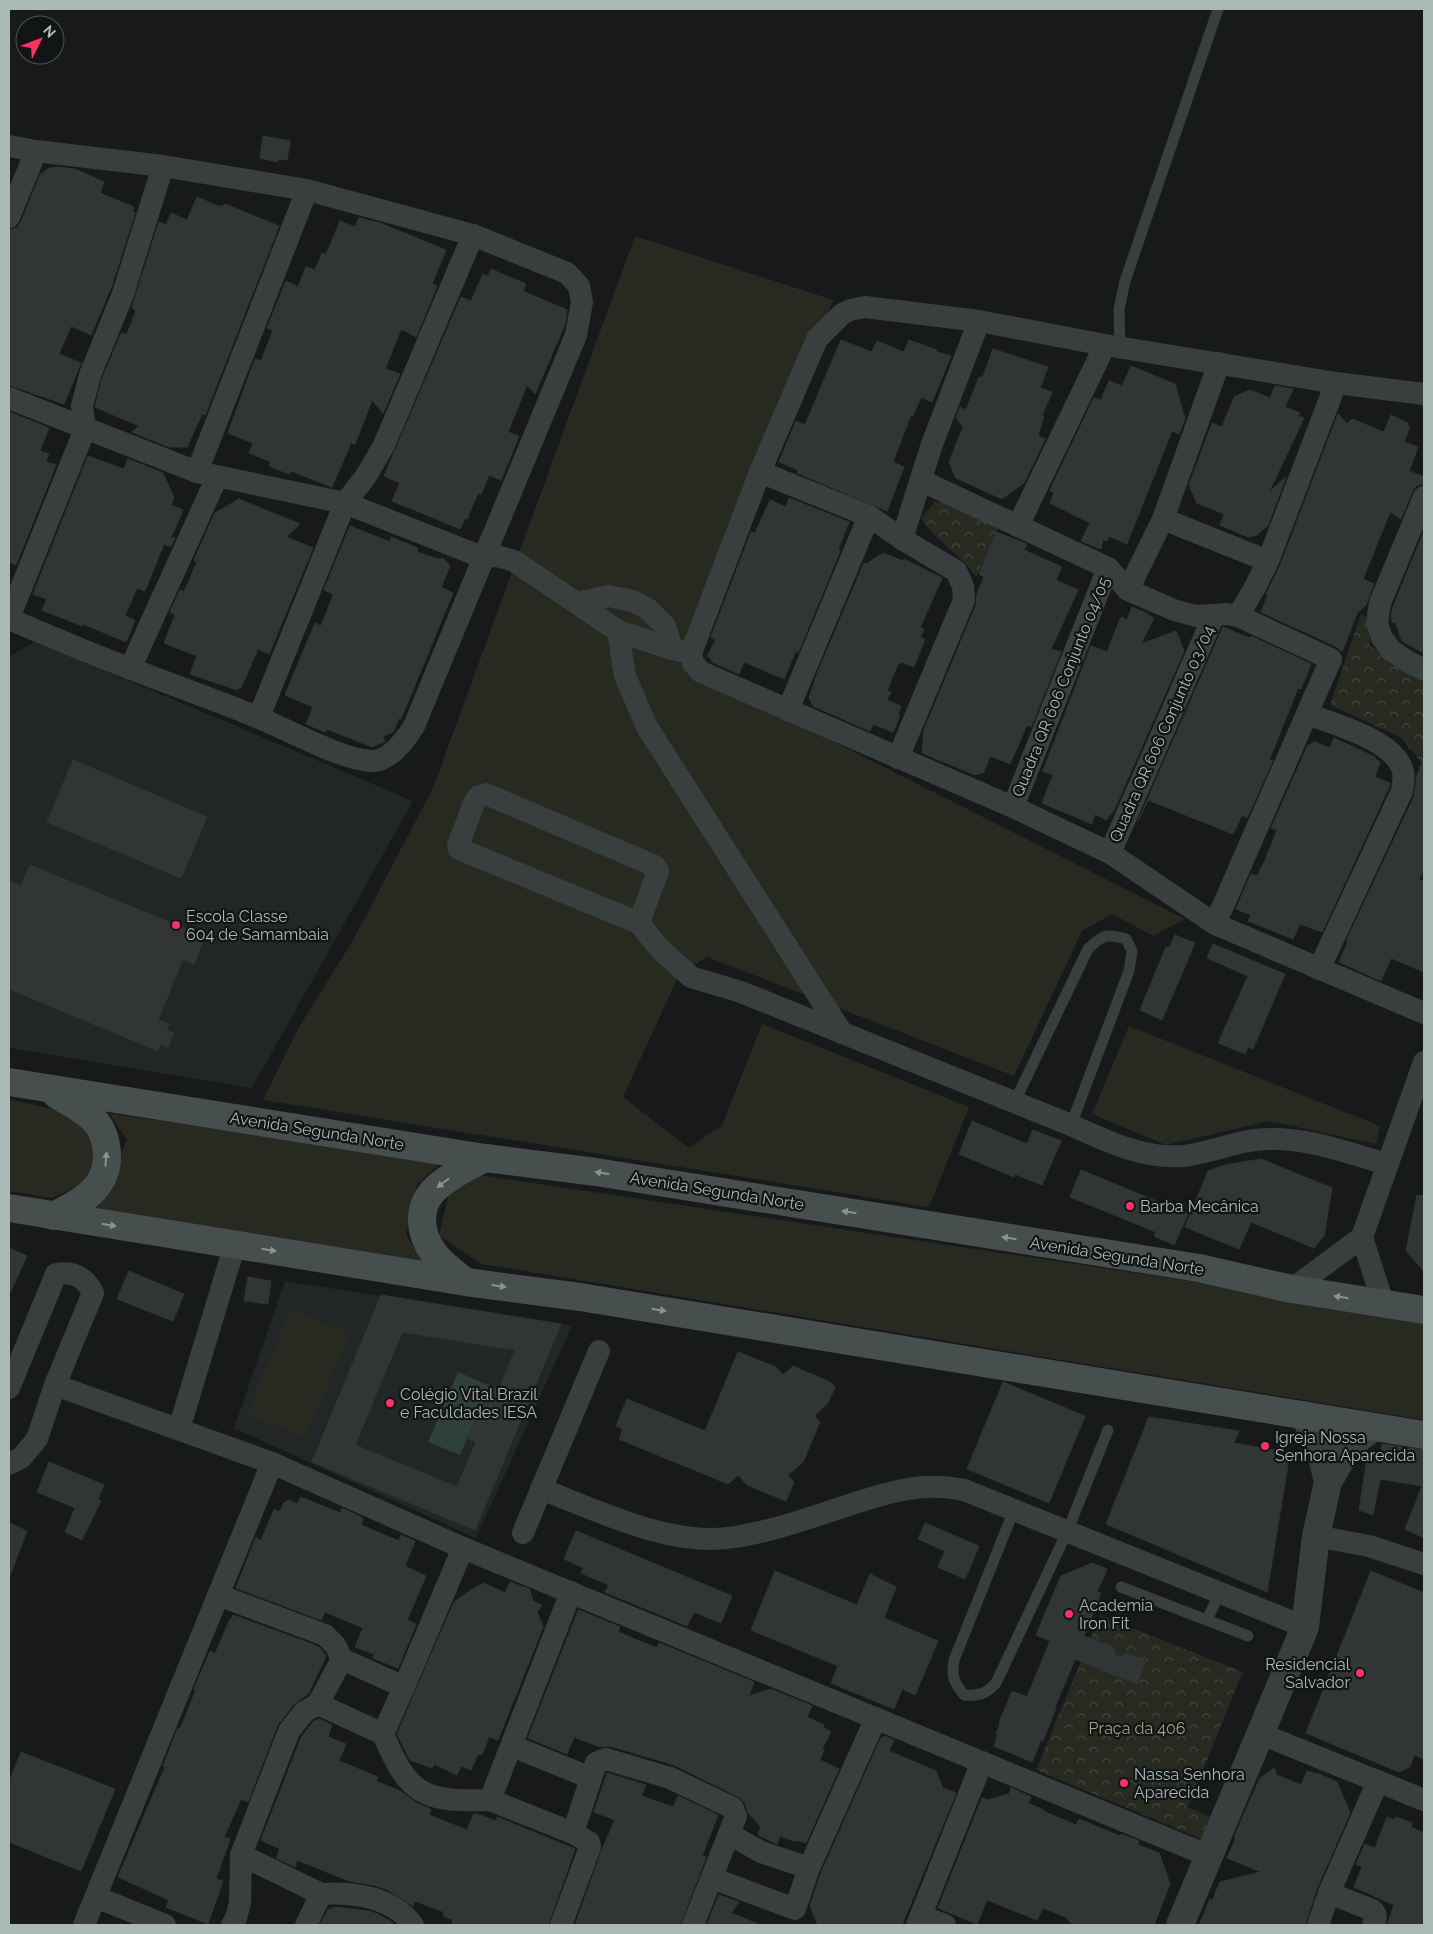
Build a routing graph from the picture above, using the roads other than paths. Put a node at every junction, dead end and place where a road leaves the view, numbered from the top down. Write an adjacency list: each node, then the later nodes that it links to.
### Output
1 (1218, 9): 9 (lane)
2 (9, 146): 3 (street)
3 (36, 151): 4 (street); 6 (street)
4 (163, 166): 5 (street); 14 (street)
5 (307, 190): 7 (street); 16 (street)
6 (9, 217)
7 (474, 235): 19 (street); 24 (street)
8 (979, 321): 9 (street); 15 (street); 17 (street)
9 (1113, 346): 10 (street); 22 (street)
10 (1219, 363): 11 (street); 21 (street)
11 (1336, 383): 12 (street); 25 (street)
12 (1424, 394)
13 (9, 398): 14 (street)
14 (85, 429): 16 (street); 31 (street)
15 (760, 472): 20 (street); 33 (street)
16 (207, 474): 19 (street); 34 (street)
17 (922, 481): 22 (street); 23 (street)
18 (1424, 496): 35 (street)
19 (345, 503): 24 (street); 38 (street)
20 (869, 516): 23 (street); 36 (street)
21 (1163, 519): 25 (street); 27 (street)
22 (1018, 526): 26 (street)
23 (902, 539): 39 (street)
24 (482, 557): 28 (street); 38 (street)
25 (1268, 561): 30 (street)
26 (1108, 568): 27 (street); 40 (street, Quadra QR 606 Conjunto 04/05)
27 (1128, 590): 29 (street)
28 (577, 603): 32 (street); 33 (street)
29 (1214, 615): 30 (street); 41 (street, Quadra QR 606 Conjunto 03/04)
30 (1238, 616): 37 (street)
31 (9, 618): 34 (street)
32 (618, 631): 33 (street); 46 (street)
33 (682, 651): 36 (street)
34 (130, 669): 38 (street)
35 (1424, 670)
36 (788, 710): 39 (street)
37 (1308, 714): 43 (street); 44 (street)
38 (259, 717)
39 (898, 758): 40 (street)
40 (1013, 807): 41 (street)
41 (1110, 853): 43 (street)
42 (639, 923): 42 (street); 46 (street)
43 (1215, 924): 44 (street)
44 (1320, 969): 45 (street)
45 (1424, 1013)
46 (842, 1033): 50 (street)
47 (1424, 1062): 51 (street)
48 (9, 1082): 49 (main road, Avenida Segunda Norte)
49 (45, 1088): 53 (main road, Avenida Segunda Norte); 56 (main road, one-way to 49)
50 (1014, 1103): 52 (street); 52 (lane)
51 (1417, 1104): 54 (street)
52 (1071, 1125): 54 (street)
53 (485, 1158): 59 (main road, one-way to 59); 60 (main road, Avenida Segunda Norte, one-way to 53)
54 (1387, 1164): 57 (street)
55 (9, 1208): 56 (main road)
56 (53, 1216): 58 (main road, one-way to 58)
57 (1362, 1237): 60 (street); 61 (street)
58 (235, 1244): 59 (main road, one-way to 59); 68 (street)
59 (466, 1282): 66 (main road, one-way to 66)
60 (1292, 1289): 61 (main road, Avenida Segunda Norte, one-way to 60)
61 (1383, 1304): 62 (main road, Avenida Segunda Norte)
62 (1424, 1310)
63 (599, 1352): 74 (street)
64 (56, 1385): 65 (street); 68 (street); 72 (street)
65 (9, 1388)
66 (1304, 1415): 67 (main road); 73 (street)
67 (1374, 1427): 70 (main road); 73 (street)
68 (179, 1429): 71 (street)
69 (1108, 1430): 76 (lane)
70 (1424, 1436)
71 (272, 1463): 79 (street); 84 (street)
72 (9, 1464)
73 (1328, 1482): 78 (street)
74 (542, 1489): 75 (street); 77 (street)
75 (1014, 1510): 76 (street); 76 (lane)
76 (1067, 1532): 83 (street)
77 (523, 1534)
78 (1316, 1536): 80 (street); 86 (street)
79 (463, 1548): 82 (street); 89 (street)
80 (1424, 1564)
81 (1121, 1587): 85 (lane)
82 (571, 1592): 91 (street); 94 (street)
83 (1220, 1592): 85 (lane); 86 (street)
84 (218, 1595): 88 (street); 108 (street)
85 (1207, 1620): 87 (lane)
86 (1305, 1627): 93 (street)
87 (1248, 1636)
88 (342, 1659): 89 (street); 90 (street)
89 (404, 1687): 92 (street)
90 (318, 1704): 92 (street); 102 (street)
91 (876, 1718): 95 (street); 104 (street)
92 (383, 1734): 98 (street)
93 (1261, 1734): 97 (street); 103 (street)
94 (512, 1746): 96 (street); 98 (street)
95 (982, 1762): 103 (street); 110 (street)
96 (591, 1778): 100 (street); 101 (street)
97 (1378, 1781): 99 (street); 106 (street)
98 (490, 1800): 100 (street)
99 (1424, 1800)
100 (573, 1833): 116 (street)
101 (729, 1834): 104 (street); 105 (street)
102 (241, 1855): 107 (street); 113 (street)
103 (1209, 1856): 119 (street)
104 (809, 1868): 109 (street)
105 (712, 1878): 109 (street); 117 (street)
106 (1329, 1893): 120 (street); 121 (street)
107 (321, 1894): 114 (street); 115 (street)
108 (96, 1897): 111 (street); 112 (street)
109 (797, 1917)
110 (919, 1921): 118 (street)
111 (84, 1925)
112 (165, 1925)
113 (232, 1925)
114 (306, 1925)
115 (412, 1925)
116 (561, 1925)
117 (693, 1925)
118 (945, 1925)
119 (1180, 1925)
120 (1318, 1925)
121 (1373, 1925)

